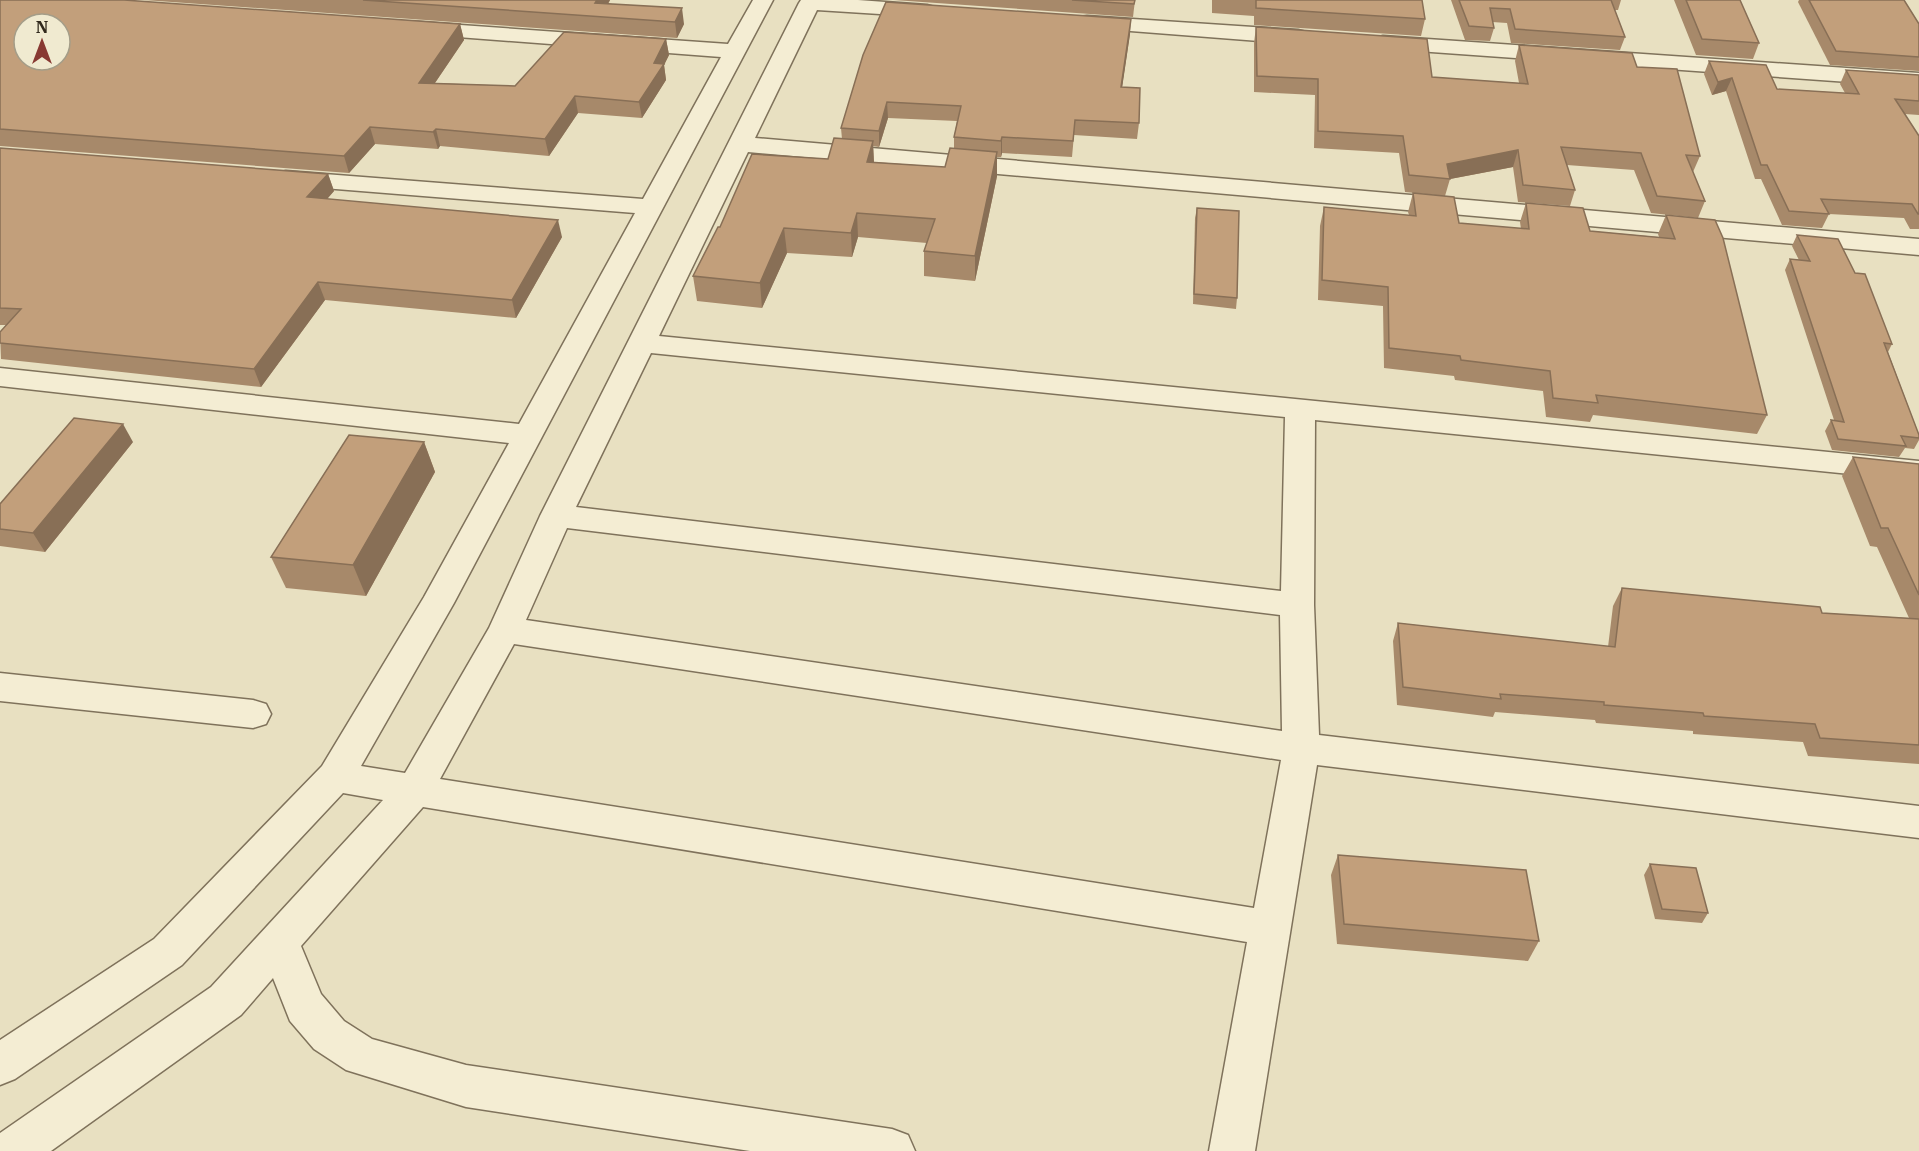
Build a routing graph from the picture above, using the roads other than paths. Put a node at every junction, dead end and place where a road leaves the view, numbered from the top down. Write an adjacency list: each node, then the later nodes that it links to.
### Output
1 (763, 0): 8 (street)
2 (810, 1): 3 (street); 10 (street)
3 (953, 13)
4 (1072, 21): 6 (street)
5 (403, 27): 8 (street)
6 (1323, 39)
7 (1358, 41): 9 (street)
8 (735, 51): 12 (street)
9 (1919, 80)
10 (739, 144): 13 (street); 14 (street)
11 (260, 176): 12 (street)
12 (650, 207): 17 (street)
13 (1919, 247)
14 (641, 343): 16 (street); 19 (street)
15 (0, 377): 17 (street)
16 (1300, 409): 18 (street); 20 (street)
17 (527, 435): 25 (street)
18 (1919, 471)
19 (556, 516): 20 (street); 21 (street)
20 (1297, 605): 24 (street)
21 (505, 630): 24 (street); 26 (street)
22 (0, 687): 23 (street)
23 (253, 714)
24 (1300, 748): 27 (street); 28 (street)
25 (335, 777): 26 (street); 30 (street)
26 (414, 791): 28 (street); 29 (street)
27 (1919, 822)
28 (1270, 928): 33 (street)
29 (279, 943): 31 (street); 32 (street)
30 (0, 1065)
31 (13, 1151)
32 (892, 1151)
33 (1232, 1151)

